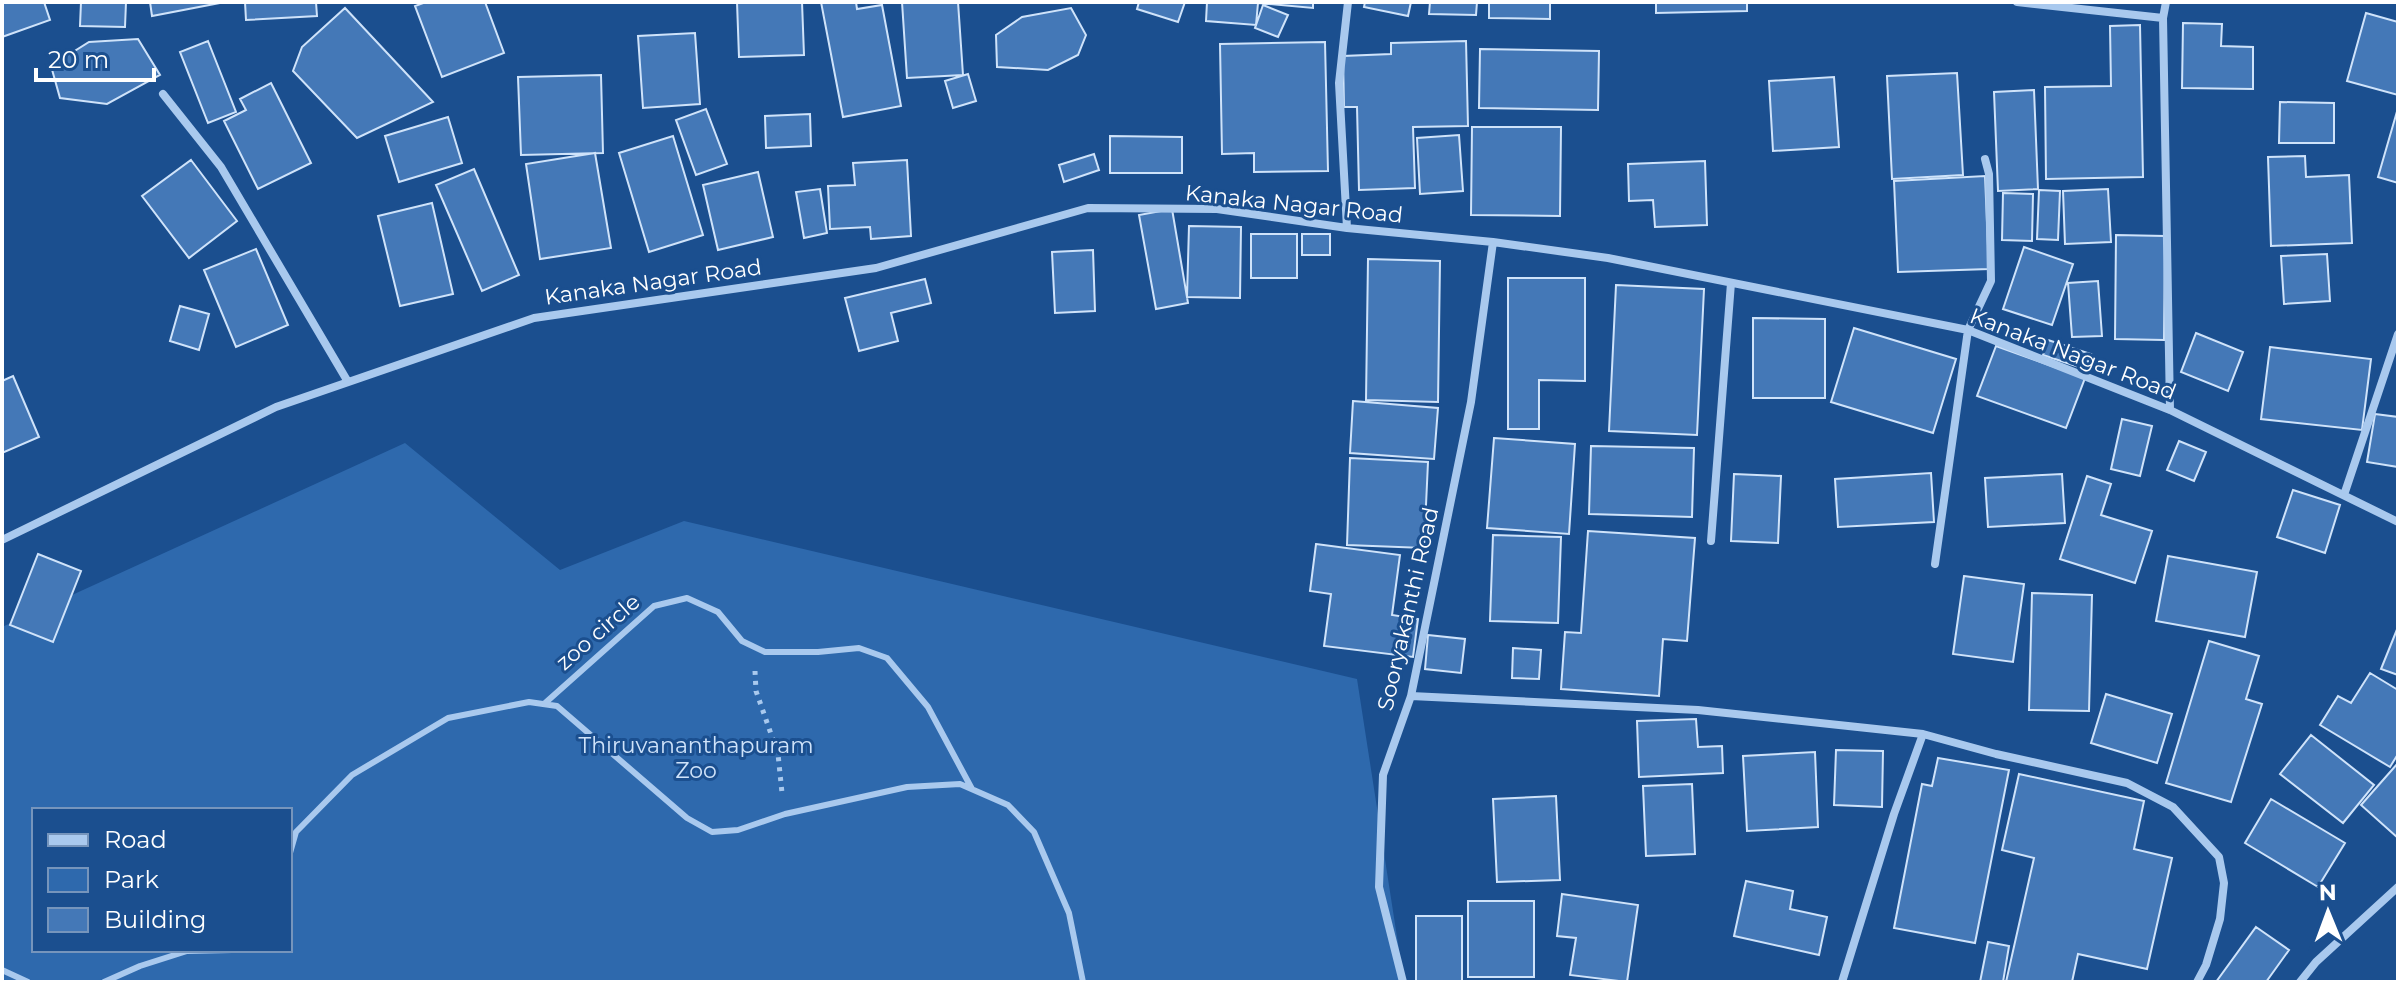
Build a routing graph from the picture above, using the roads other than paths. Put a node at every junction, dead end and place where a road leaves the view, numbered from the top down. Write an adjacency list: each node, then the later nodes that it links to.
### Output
1 (1348, 2): 7 (street)
2 (2017, 2): 4 (street)
3 (2166, 2): 4 (street)
4 (2163, 18): 13 (street)
5 (163, 94): 12 (street)
6 (1985, 159): 10 (street)
7 (1347, 228): 8 (street, Kanaka Nagar Road); 12 (street, Kanaka Nagar Road)
8 (1493, 242): 9 (street, Kanaka Nagar Road); 19 (street, Sooryakanthi Road)
9 (1731, 283): 10 (street, Kanaka Nagar Road); 17 (street)
10 (1968, 330): 13 (street, Kanaka Nagar Road); 18 (street)
11 (2398, 334): 14 (street)
12 (348, 382): 16 (street, Kanaka Nagar Road)
13 (2170, 410): 14 (street, Kanaka Nagar Road)
14 (2344, 495): 15 (street, Kanaka Nagar Road)
15 (2398, 522)
16 (2, 540)
17 (1711, 541)
18 (1935, 564)
19 (1411, 696): 21 (street); 30 (street, Sooryakanthi Road)
20 (544, 704): 22 (lane, zoo circle); 22 (lane, zoo circle); 23 (lane)
21 (1923, 734): 31 (street); 32 (street)
22 (972, 789): 29 (lane, zoo circle)
23 (292, 846)
24 (2398, 887): 33 (street)
25 (184, 952): 28 (lane)
26 (2, 970): 27 (lane)
27 (28, 982)
28 (104, 982)
29 (1083, 982)
30 (1403, 982)
31 (1842, 982)
32 (2197, 982)
33 (2300, 982)

